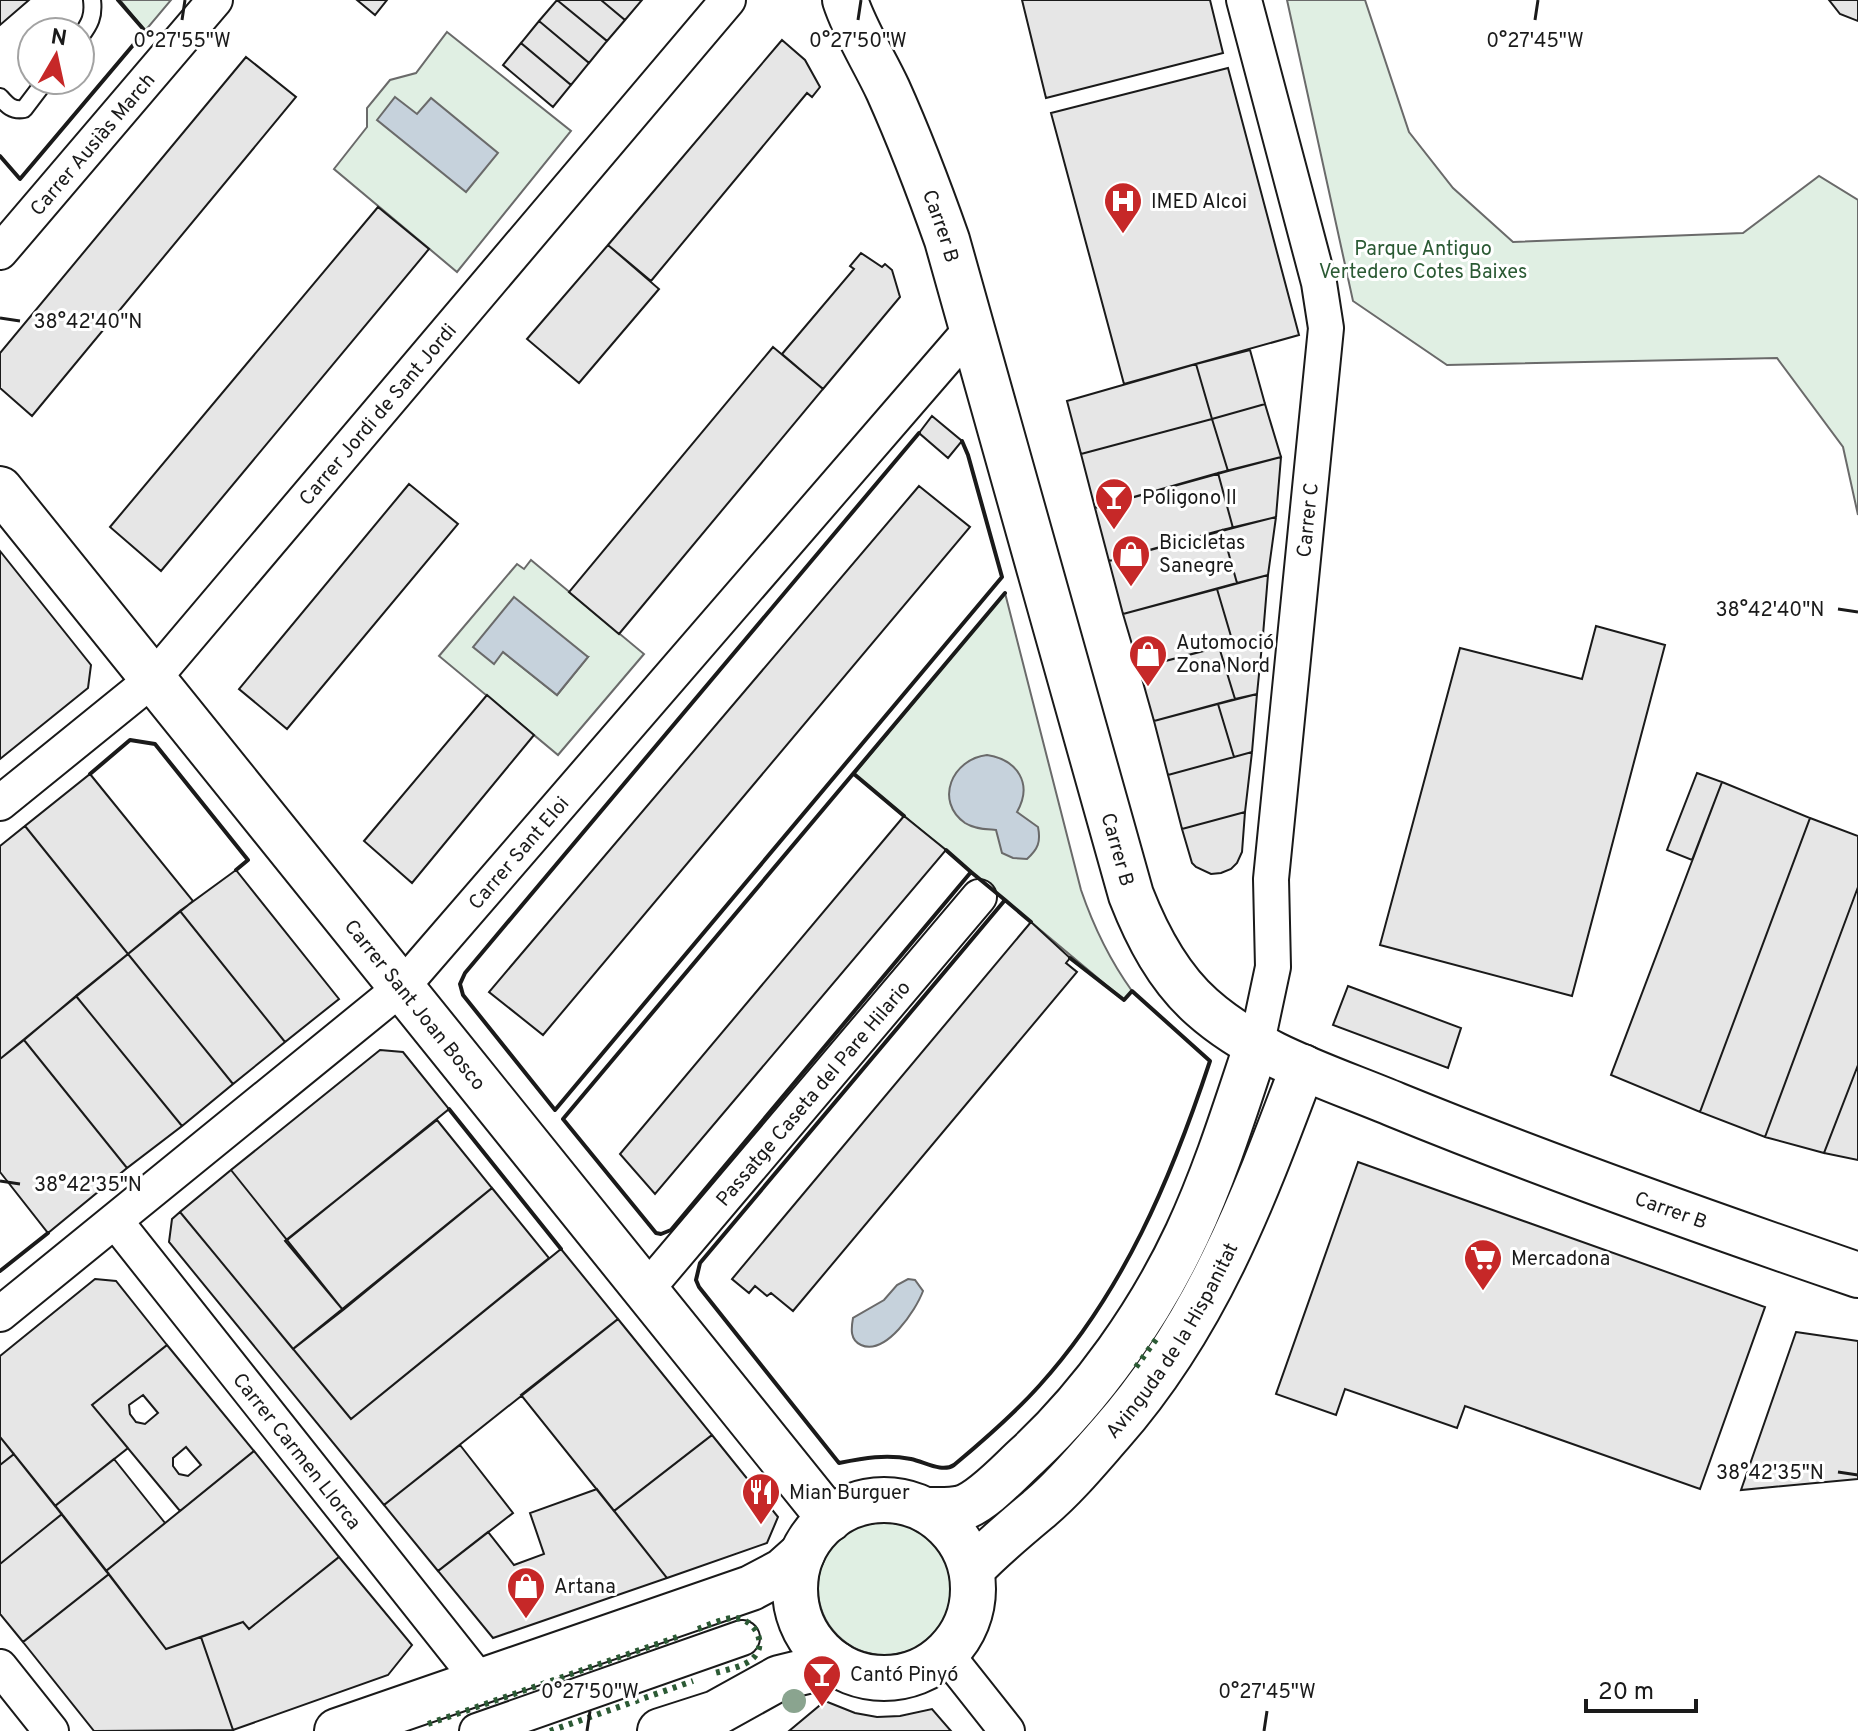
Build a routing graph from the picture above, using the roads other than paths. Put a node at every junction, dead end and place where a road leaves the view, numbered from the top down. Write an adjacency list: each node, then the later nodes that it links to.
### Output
1 (215, 0): 7 (street, Carrer Ausiàs March)
2 (728, 0): 10 (street, Carrer Jordi de Sant Jordi)
3 (845, 0): 8 (street, Carrer B)
4 (1244, 0): 14 (street, Carrer C)
5 (34, 96): 6 (lane)
6 (0, 97)
7 (0, 252)
8 (973, 327): 13 (street, Carrer Sant Eloi); 14 (street, Carrer B)
9 (0, 489): 10 (street, Carrer Sant Joan Bosco)
10 (153, 679): 11 (street, Carrer Jordi de Sant Jordi); 13 (street, Carrer Sant Joan Bosco)
11 (0, 803)
12 (979, 897): 18 (street, Passatge Caseta del Pare Hilario)
13 (402, 987): 16 (street, Carrer Sant Eloi); 18 (street, Carrer Sant Joan Bosco)
14 (1256, 1047): 15 (street, Carrer B); 20 (street, Avinguda de la Hispanitat)
15 (1303, 1067): 17 (street, Carrer B); 23 (street, Avinguda de la Hispanitat)
16 (116, 1222): 19 (street, Carrer Sant Eloi); 28 (street, Carrer Carmen Llorca)
17 (1858, 1275)
18 (646, 1290): 21 (street, Carrer Sant Joan Bosco)
19 (0, 1314)
20 (926, 1510): 21 (street); 23 (street)
21 (830, 1519): 22 (street)
22 (802, 1554): 26 (street); 28 (street)
23 (972, 1569): 25 (street)
24 (742, 1638): 32 (street)
25 (946, 1654): 26 (street); 34 (street)
26 (836, 1664): 29 (street)
27 (0, 1667): 30 (street)
28 (480, 1681): 31 (street)
29 (705, 1722): 33 (street)
30 (51, 1731)
31 (337, 1731)
32 (477, 1731)
33 (660, 1731)
34 (1007, 1731)

